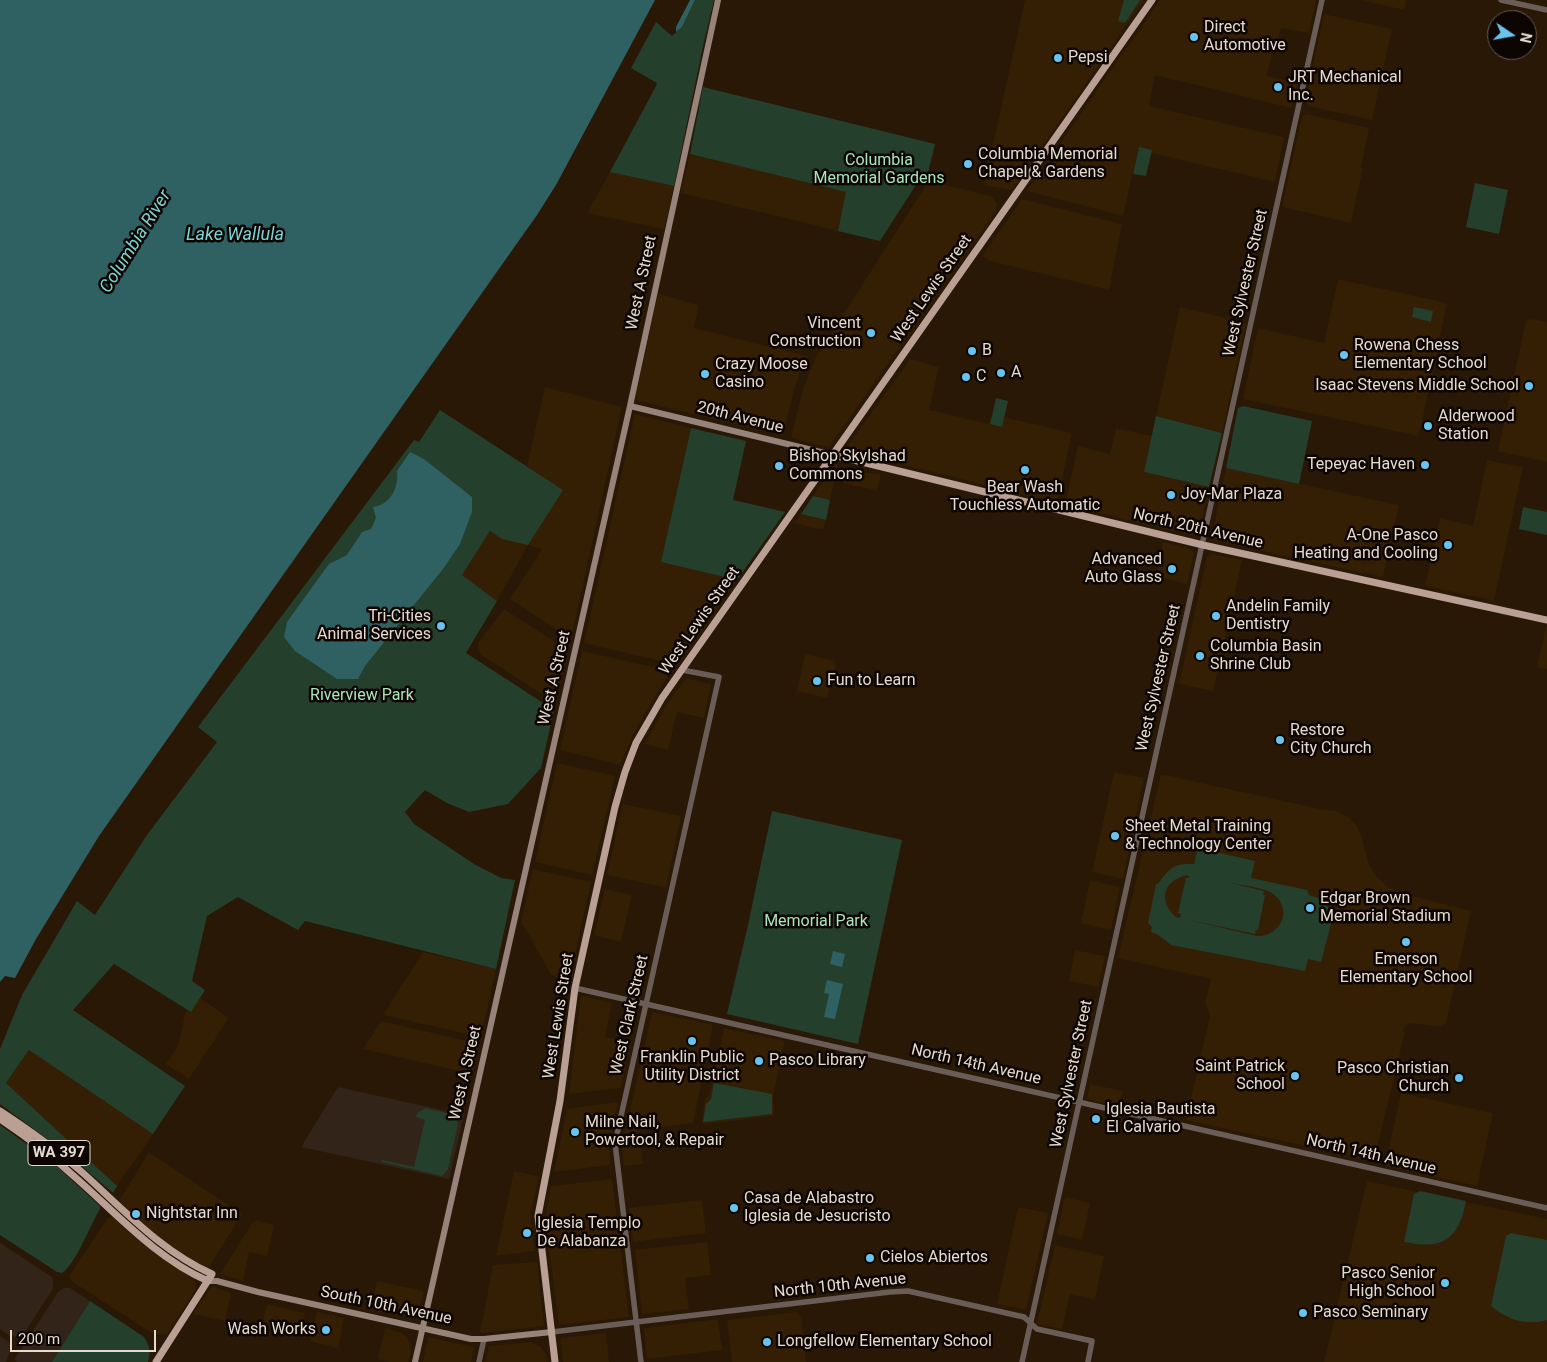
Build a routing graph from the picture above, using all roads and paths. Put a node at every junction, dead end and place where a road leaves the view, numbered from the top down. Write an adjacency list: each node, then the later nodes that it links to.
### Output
1 (718, 0): 6 (main road, West A Street)
2 (1152, 0): 7 (main road, West Lewis Street)
3 (1322, 0): 9 (street, West Sylvester Street)
4 (1501, 0): 5 (street)
5 (1547, 10)
6 (630, 406): 7 (main road, 20th Avenue); 22 (main road, West A Street)
7 (833, 455): 8 (main road, 20th Avenue); 11 (main road, West Lewis Street)
8 (844, 458): 9 (main road, North 20th Avenue)
9 (1203, 545): 10 (main road, North 20th Avenue); 14 (street, West Sylvester Street)
10 (1547, 620)
11 (682, 670): 12 (main road, West Lewis Street); 13 (street, West Clark Street)
12 (575, 988): 13 (street, North 14th Avenue); 23 (main road, West Lewis Street)
13 (646, 1004): 14 (street, North 14th Avenue); 20 (street, West Clark Street)
14 (1079, 1103): 17 (street, North 14th Avenue); 21 (street, West Sylvester Street)
15 (0, 1111): 18 (main road, South 10th Avenue / WA 397)
16 (0, 1119): 19 (main road, WA 397)
17 (1547, 1208)
18 (215, 1278): 19 (main road); 22 (main road, South 10th Avenue)
19 (208, 1281): 25 (main road)
20 (636, 1322): 21 (street, North 10th Avenue); 23 (street, North 10th Avenue); 29 (street, West Clark Street)
21 (1030, 1323): 30 (street, West Sylvester Street); 31 (street, North 10th Avenue)
22 (423, 1329): 24 (main road, South 10th Avenue); 26 (main road, West A Street)
23 (552, 1332): 24 (main road, South 10th Avenue); 28 (main road, West Lewis Street)
24 (484, 1340): 27 (street)
25 (156, 1362)
26 (415, 1362)
27 (479, 1362)
28 (555, 1362)
29 (640, 1362)
30 (1022, 1362)
31 (1088, 1362)

